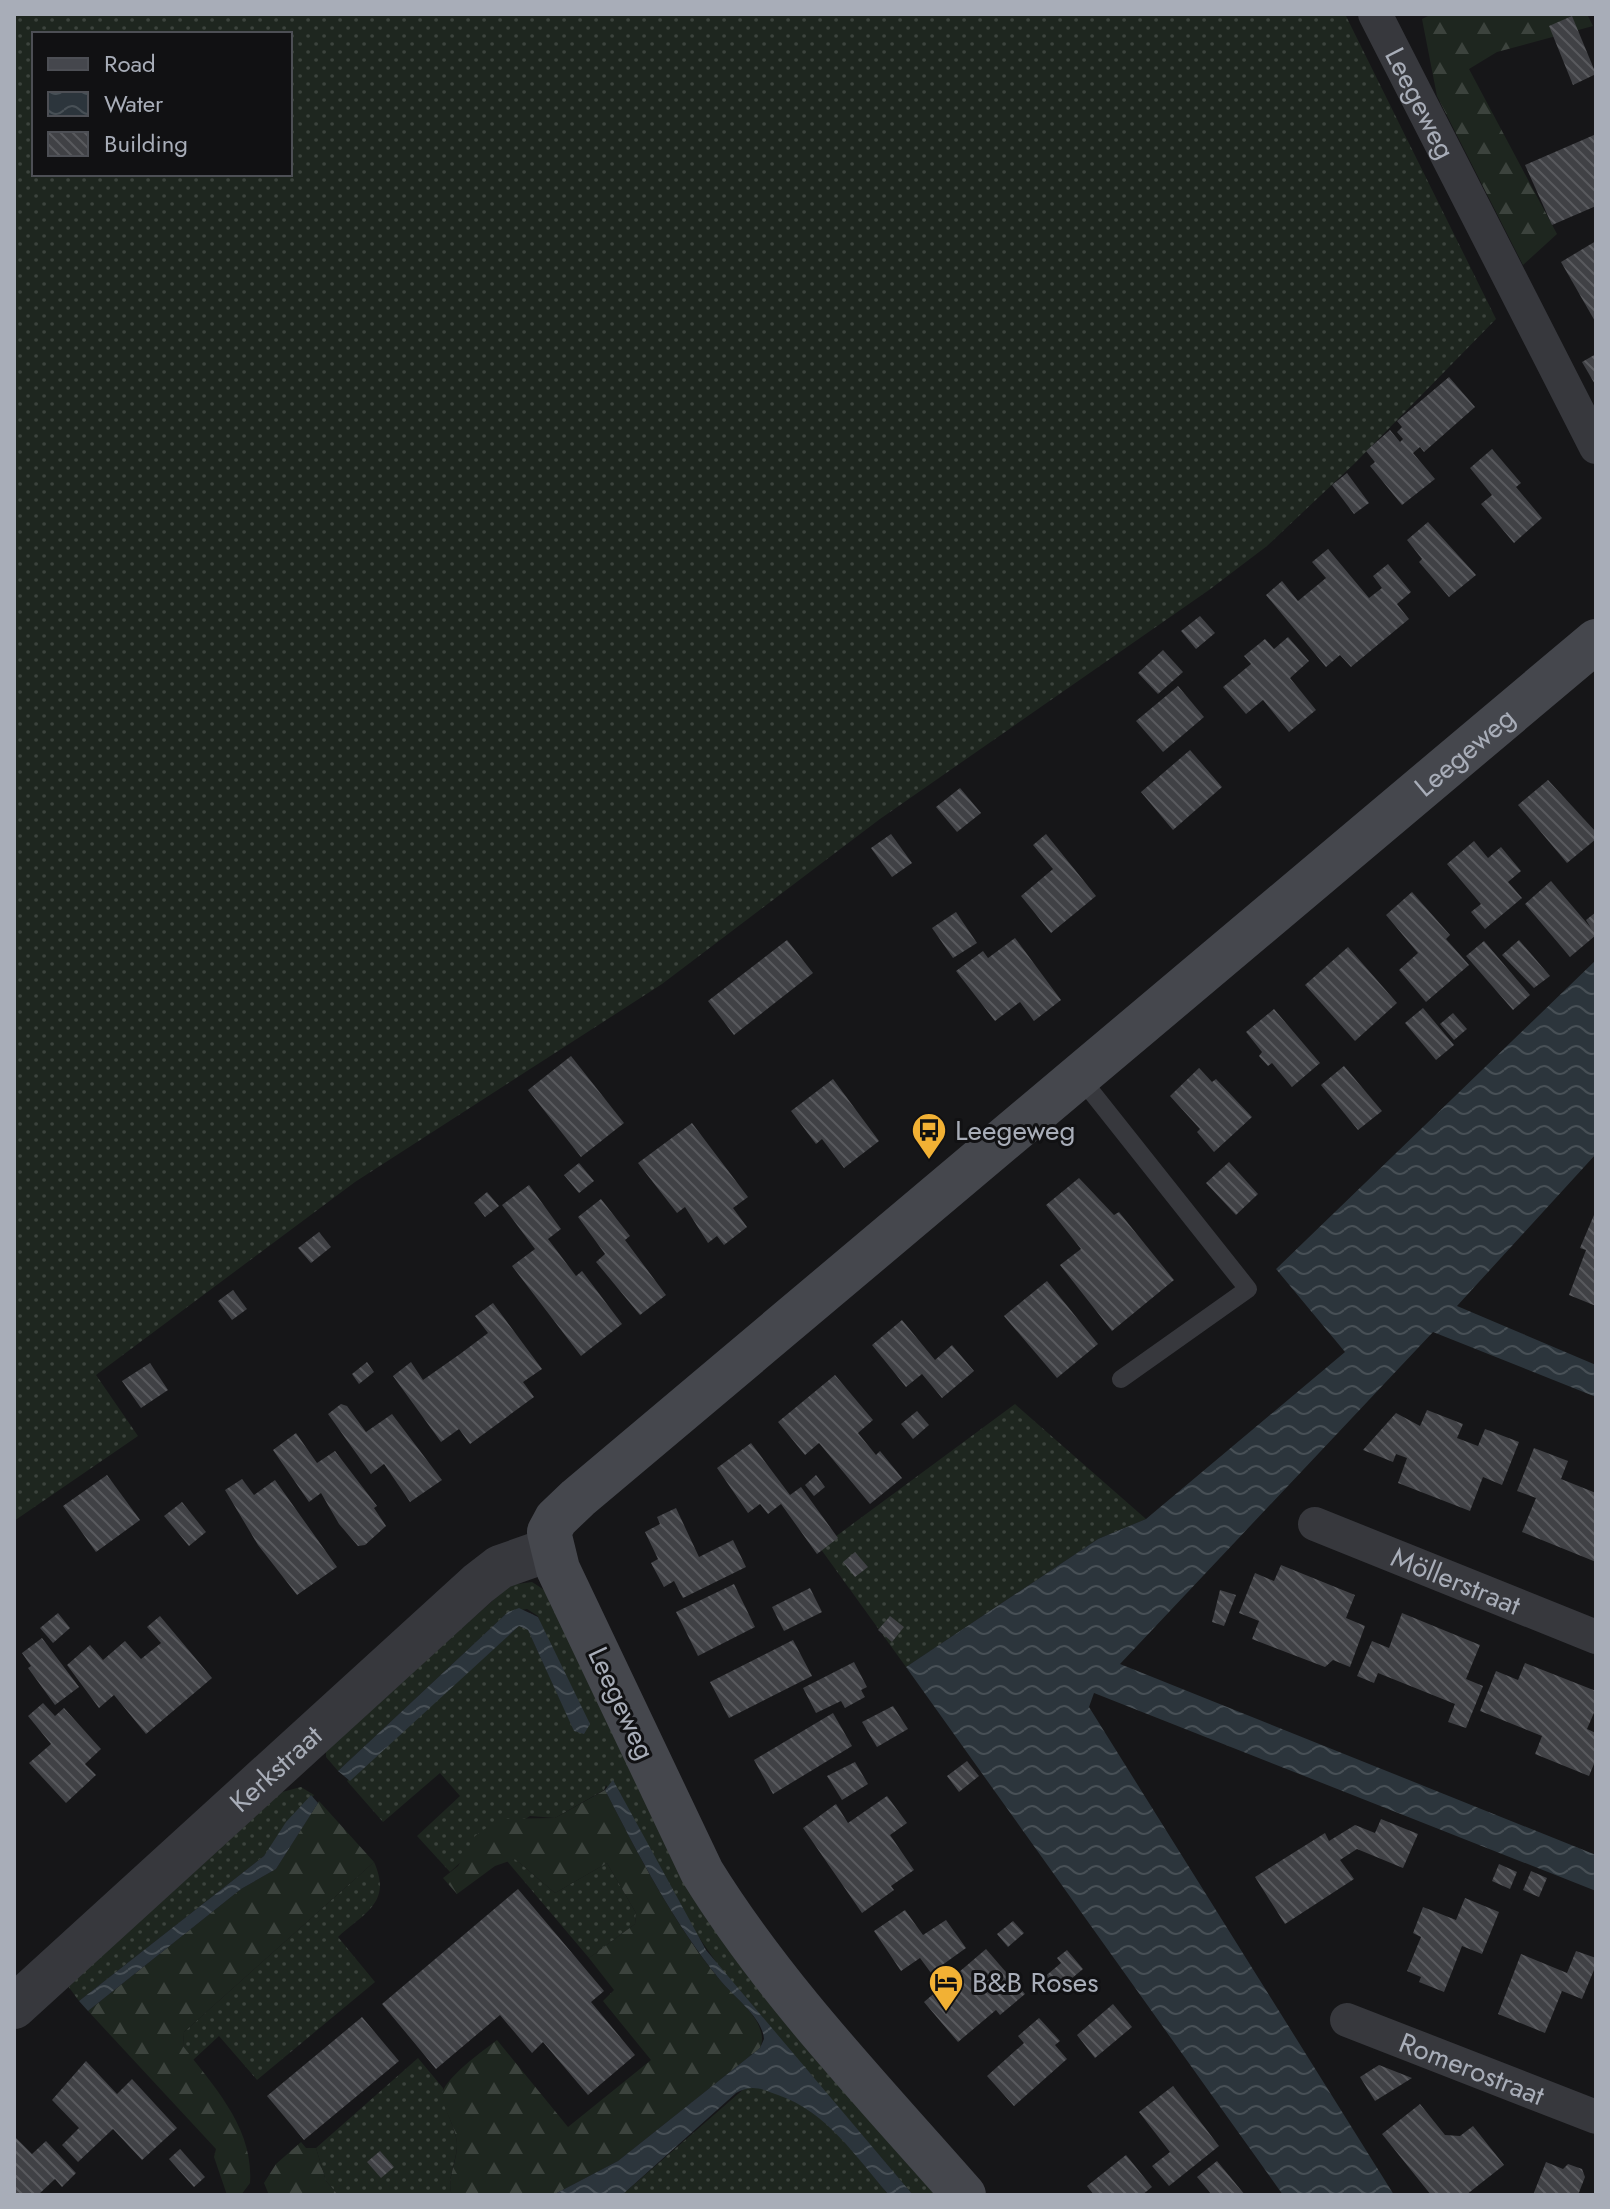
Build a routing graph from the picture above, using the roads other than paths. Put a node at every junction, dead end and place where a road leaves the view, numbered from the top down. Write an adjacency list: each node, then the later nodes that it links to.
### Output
1 (1375, 14): 2 (street, Leegeweg)
2 (1596, 447)
3 (1596, 641): 4 (main road, Leegeweg)
4 (1079, 1076): 5 (lane); 7 (main road, Leegeweg)
5 (1121, 1379)
6 (1315, 1524): 8 (street, Möllerstraat)
7 (551, 1549): 9 (street, Kerkstraat); 12 (main road, Leegeweg)
8 (1596, 1637)
9 (14, 2007)
10 (1347, 2020): 11 (street, Romerostraat)
11 (1596, 2117)
12 (964, 2195)

